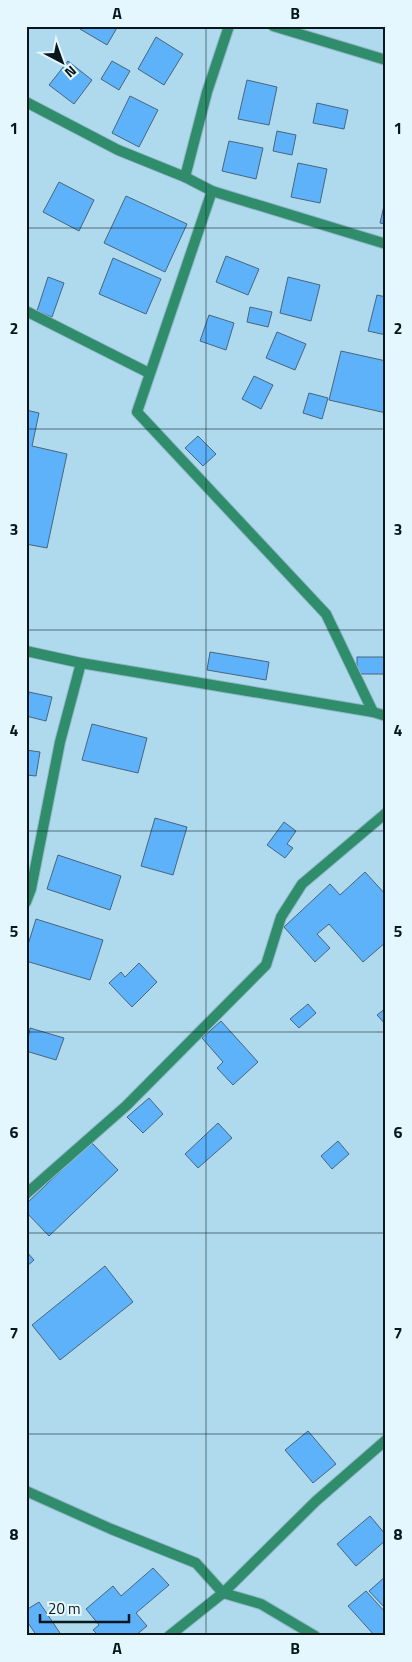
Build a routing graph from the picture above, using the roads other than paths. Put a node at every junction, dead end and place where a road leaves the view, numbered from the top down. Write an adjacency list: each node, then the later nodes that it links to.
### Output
1 (228, 26): 5 (street)
2 (273, 26): 3 (street)
3 (386, 60)
4 (26, 102): 5 (street)
5 (185, 177): 6 (street)
6 (212, 191): 7 (street); 9 (street)
7 (386, 244)
8 (26, 311): 9 (street)
9 (150, 373): 12 (street)
10 (26, 651): 11 (street)
11 (80, 663): 12 (street); 15 (street)
12 (373, 712): 13 (street)
13 (386, 716)
14 (386, 814): 16 (street)
15 (26, 902)
16 (26, 1194)
17 (386, 1440): 19 (street)
18 (26, 1491): 19 (street)
19 (222, 1593): 20 (street); 21 (street)
20 (169, 1636)
21 (315, 1636)

